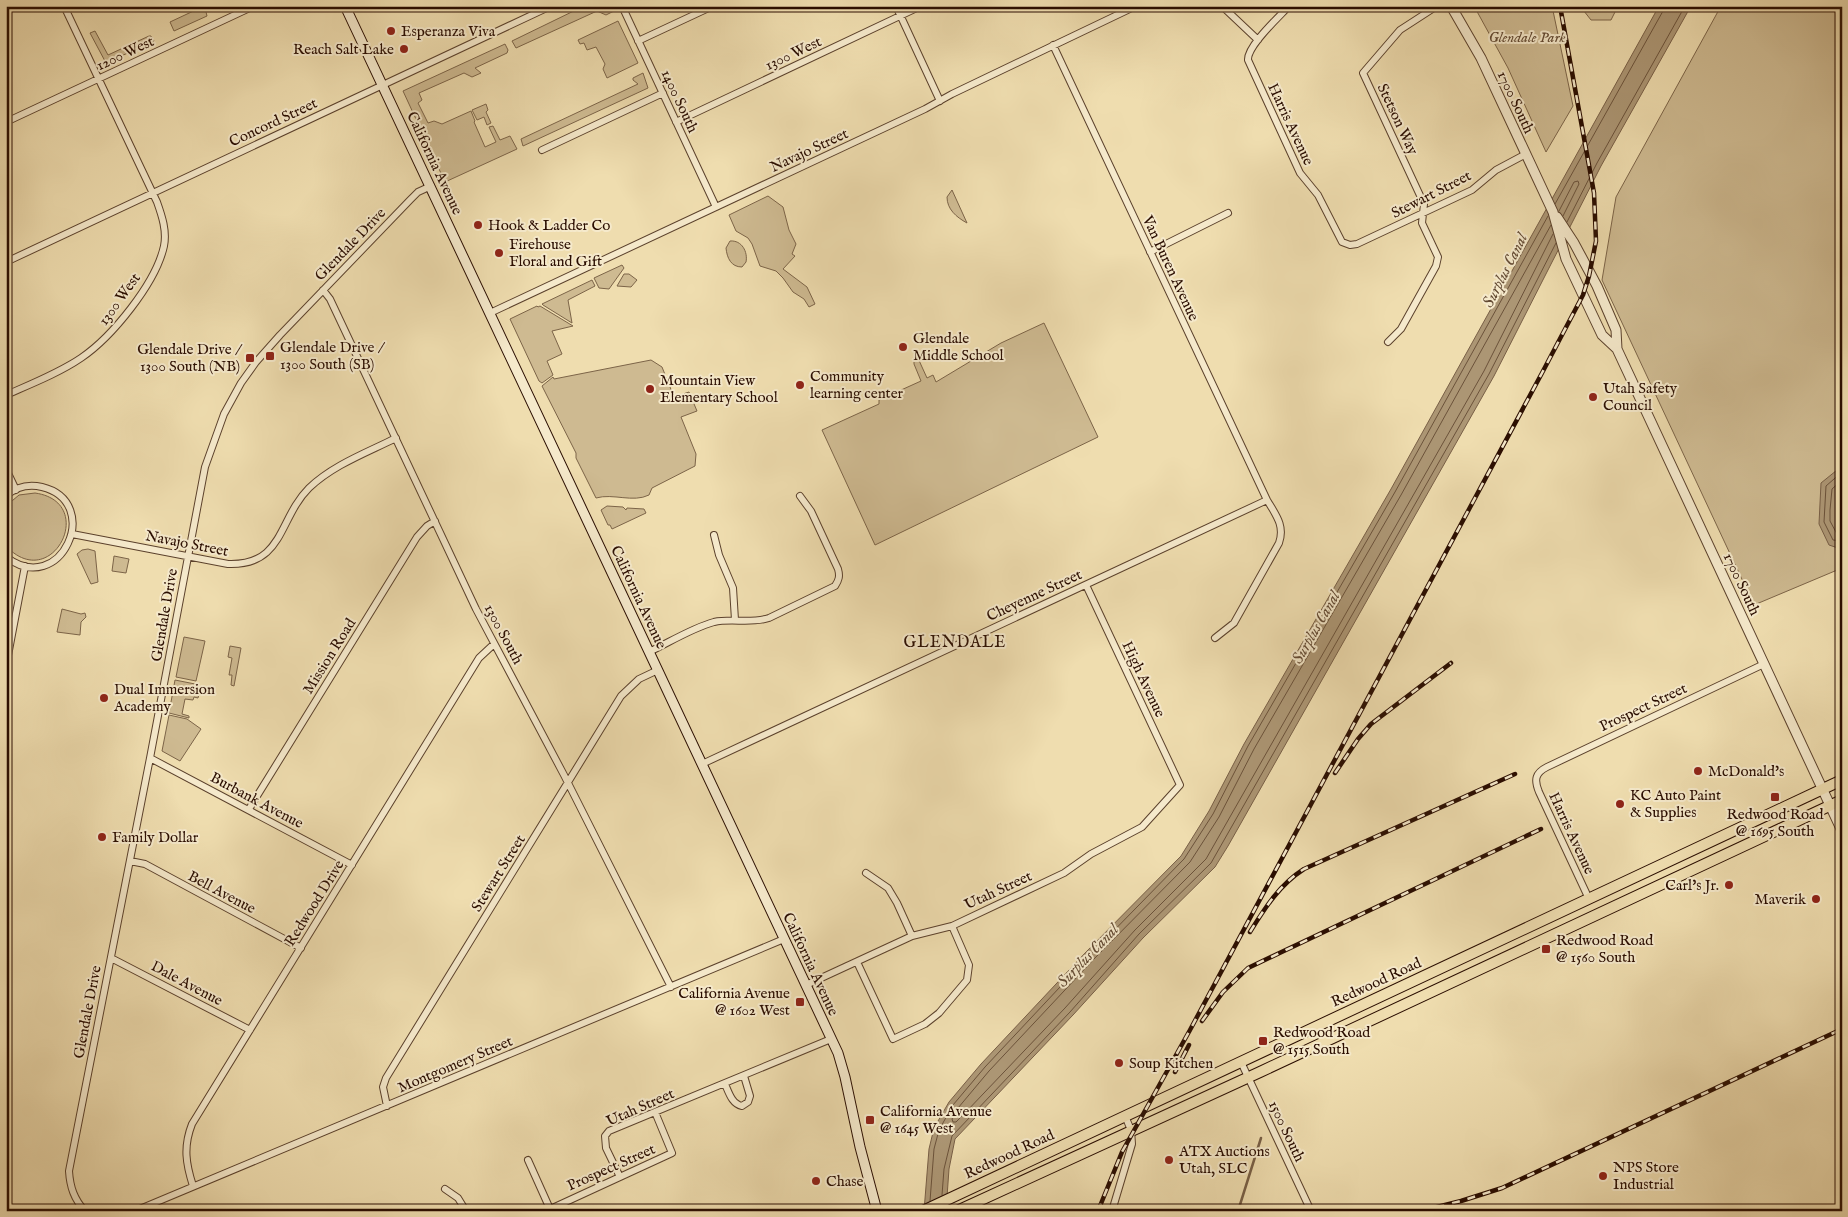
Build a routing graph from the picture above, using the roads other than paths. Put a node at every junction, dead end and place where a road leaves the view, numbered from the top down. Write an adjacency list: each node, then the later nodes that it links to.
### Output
1 (64, 6): 18 (street, 1300 West)
2 (254, 6): 18 (street, 1200 West)
3 (346, 6): 19 (main road, California Avenue)
4 (551, 6): 19 (street, Concord Street)
5 (622, 6): 16 (street, 1400 South)
6 (713, 6): 16 (street)
7 (896, 6): 14 (street)
8 (921, 6): 14 (street, 1300 West)
9 (1136, 6): 17 (street, Navajo Street)
10 (1222, 6): 15 (street)
11 (1289, 6): 15 (street)
12 (1436, 6): 31 (street, Stetson Way)
13 (1451, 6): 25 (main road, 1700 South)
14 (900, 16): 21 (street); 23 (street, 1300 West)
15 (1258, 40): 32 (street, Harris Avenue)
16 (638, 41): 20 (street, 1400 South)
17 (1053, 45): 21 (street, Navajo Street); 33 (street, Van Buren Avenue)
18 (98, 80): 22 (street, 1200 West); 27 (street, 1300 West)
19 (382, 84): 26 (main road, California Avenue); 27 (street, Concord Street)
20 (663, 93): 23 (street, 1400 South); 24 (street)
21 (940, 101): 28 (street, Navajo Street)
22 (6, 122)
23 (676, 122): 28 (street, 1400 South)
24 (542, 150)
25 (1526, 154): 29 (main road, 1700 South); 31 (street, Stewart Street)
26 (431, 186): 35 (street, Glendale Drive); 36 (main road, California Avenue)
27 (152, 192): 34 (street, Concord Street); 39 (street, 1300 West)
28 (716, 207): 36 (street, Navajo Street)
29 (1553, 212): 38 (main road, 1700 South); 38 (main road, 1700 South)
30 (1228, 213): 33 (street)
31 (1423, 213): 32 (street, Stewart Street); 37 (street)
32 (1342, 242)
33 (1150, 252): 45 (street, Van Buren Avenue)
34 (6, 262)
35 (323, 290): 40 (street, 1300 South); 49 (street, Glendale Drive)
36 (490, 313): 56 (main road, California Avenue)
37 (1388, 342)
38 (1617, 349): 57 (main road, 1700 South)
39 (6, 395)
40 (396, 438): 46 (street, 1300 South); 49 (street, Navajo Street)
41 (6, 469): 42 (street)
42 (16, 490): 43 (street); 47 (street)
43 (6, 496)
44 (800, 496): 53 (street)
45 (1267, 500): 52 (street, Cheyenne Street); 54 (street, Van Buren Avenue)
46 (435, 521): 55 (street, 1300 South); 69 (street, Mission Road)
47 (72, 534): 49 (street, Navajo Street); 51 (street)
48 (714, 535): 53 (street)
49 (188, 555): 60 (street, Glendale Drive)
50 (6, 557): 51 (street)
51 (25, 566): 58 (street)
52 (1086, 585): 61 (street, Cheyenne Street); 65 (street, High Avenue)
53 (734, 620): 56 (street)
54 (1216, 638)
55 (494, 644): 64 (street, 1300 South); 72 (street, Redwood Drive)
56 (650, 652): 59 (main road, California Avenue)
57 (1764, 664): 62 (street, Prospect Street); 66 (main road, 1700 South)
58 (6, 666)
59 (658, 670): 61 (main road, California Avenue); 64 (street, Stewart Street)
60 (150, 758): 69 (street, Burbank Avenue); 71 (street, Glendale Drive)
61 (702, 764): 77 (main road, California Avenue)
62 (1536, 777): 74 (street, Harris Avenue)
63 (1842, 780): 66 (main road, Redwood Road)
64 (568, 784): 82 (street, 1300 South); 89 (street, Stewart Street)
65 (1180, 785): 75 (street, Utah Street)
66 (1822, 789): 68 (main road, 1700 South); 74 (main road, Redwood Road)
67 (1842, 800): 68 (main road, Redwood Road)
68 (1830, 805): 70 (main road, 1700 South); 87 (main road, Redwood Road)
69 (249, 809): 72 (street, Burbank Avenue)
70 (1842, 831)
71 (130, 860): 78 (street, Bell Avenue); 79 (street, Glendale Drive)
72 (352, 865): 78 (street, Redwood Drive)
73 (866, 873): 76 (street)
74 (1589, 899): 85 (main road, Redwood Road)
75 (952, 926): 76 (street, Utah Street); 80 (street)
76 (912, 936): 80 (street, Utah Street)
77 (784, 938): 81 (main road, California Avenue); 82 (street, Montgomery Street)
78 (301, 948): 83 (street, Redwood Drive)
79 (111, 958): 83 (street, Dale Avenue); 99 (street, Glendale Drive)
80 (857, 962): 81 (street, Utah Street)
81 (806, 985): 84 (main road, California Avenue)
82 (670, 987): 89 (street, Montgomery Street)
83 (250, 1030): 95 (street, Redwood Drive)
84 (831, 1039): 86 (street, Utah Street); 102 (main road, California Avenue)
85 (1241, 1062): 87 (street, 1500 South); 91 (main road, Redwood Road)
86 (744, 1076): 88 (street, Utah Street); 88 (street)
87 (1248, 1077): 92 (main road, Redwood Road); 105 (street, 1500 South)
88 (725, 1084): 90 (street, Utah Street)
89 (388, 1106): 95 (street, Montgomery Street)
90 (655, 1112): 94 (street, Utah Street); 94 (street, Prospect Street)
91 (1125, 1116): 92 (street); 103 (main road, Redwood Road)
92 (1131, 1130): 98 (main road, Redwood Road); 104 (street)
93 (528, 1160): 97 (street)
94 (620, 1177): 97 (street, Prospect Street)
95 (193, 1186): 100 (street, Montgomery Street)
96 (445, 1190): 101 (street)
97 (548, 1210)
98 (959, 1210)
99 (85, 1211)
100 (135, 1211)
101 (466, 1211)
102 (877, 1211)
103 (923, 1211)
104 (1112, 1211)
105 (1311, 1211)

